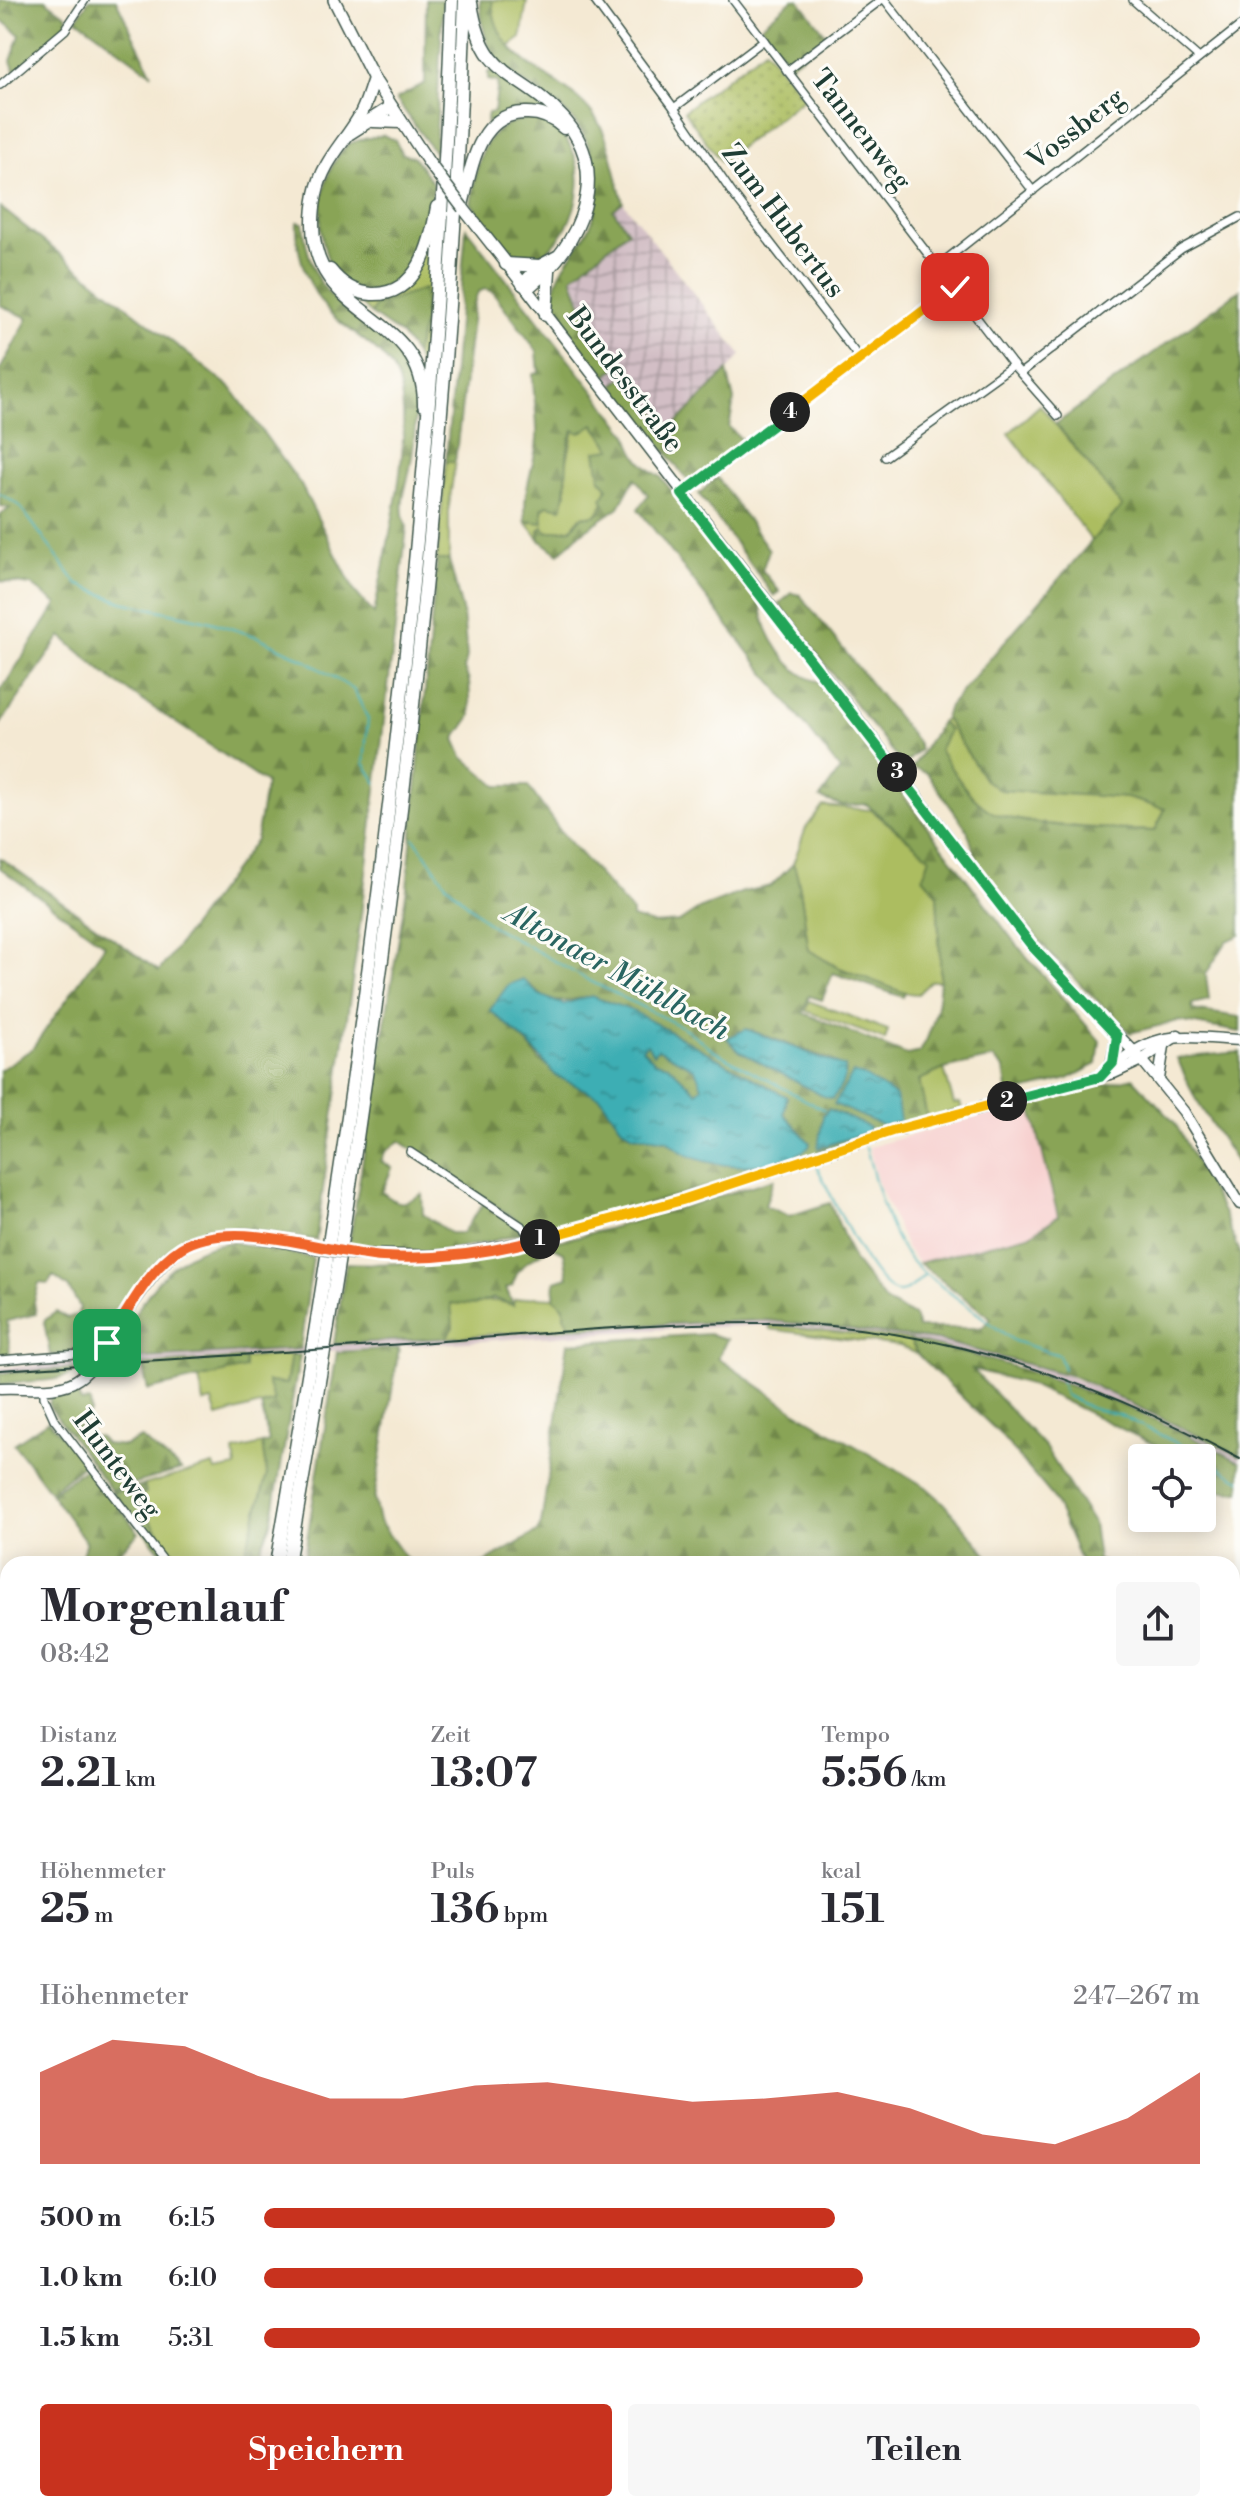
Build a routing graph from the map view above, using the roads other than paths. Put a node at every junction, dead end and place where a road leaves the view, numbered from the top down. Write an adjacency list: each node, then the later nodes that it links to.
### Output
1 (85, 0): 14 (street)
2 (334, 0): 13 (main road, Bundesstraße)
3 (452, 0): 20 (highway)
4 (468, 0): 19 (highway); 23 (highway)
5 (594, 0): 16 (street, Zum Hubertus)
6 (733, 0): 10 (street, Tannenweg)
7 (883, 0): 12 (street); 21 (street)
8 (1133, 0): 11 (street)
9 (1240, 26): 11 (street, Vossberg)
10 (764, 40): 12 (street, Tannenweg); 16 (street)
11 (1199, 58): 21 (street, Vossberg)
12 (787, 71): 26 (street, Tannenweg)
13 (374, 79): 15 (main road, Bundesstraße); 17 (highway)
14 (0, 85)
15 (389, 104): 17 (highway); 18 (main road, Bundesstraße)
16 (674, 108): 31 (street, Zum Hubertus)
17 (366, 119): 18 (highway); 24 (highway)
18 (401, 122): 25 (main road, Bundesstraße, bridge)
19 (577, 142): 23 (highway); 27 (highway)
20 (447, 150): 24 (highway); 35 (highway)
21 (1033, 191): 26 (street, Vossberg)
22 (1240, 217): 33 (street)
23 (454, 227): 56 (highway)
24 (320, 259): 35 (highway)
25 (506, 264): 27 (highway); 28 (main road, Bundesstraße)
26 (938, 266): 29 (street, Tannenweg)
27 (545, 268): 28 (highway); 30 (highway)
28 (523, 284): 30 (main road, Bundesstraße)
29 (955, 287): 31 (street); 32 (street, Tannenweg)
30 (546, 315): 37 (main road, Bundesstraße)
31 (860, 359): 37 (street)
32 (1013, 365): 33 (street, Tannenweg); 36 (street)
33 (1022, 372): 34 (street, Tannenweg)
34 (1058, 416)
35 (428, 435): 55 (highway)
36 (885, 457)
37 (682, 494): 39 (main road, Bundesstraße)
38 (1178, 1035): 40 (main road); 41 (main road); 42 (main road)
39 (1117, 1036): 42 (main road, Bundesstraße); 44 (main road)
40 (1240, 1040)
41 (1164, 1046): 43 (main road); 46 (main road)
42 (1133, 1052): 43 (main road, Bundesstraße); 44 (main road)
43 (1142, 1060): 45 (main road); 46 (main road, Bundesstraße)
44 (1111, 1067): 45 (main road)
45 (1100, 1077): 49 (main road)
46 (1159, 1079): 48 (main road, Bundesstraße)
47 (410, 1152): 49 (street)
48 (1240, 1204)
49 (531, 1241): 50 (main road, bridge)
50 (99, 1355): 51 (street); 52 (main road)
51 (0, 1360)
52 (44, 1387): 53 (main road); 54 (street, Hunteweg)
53 (0, 1388)
54 (160, 1556)
55 (277, 1556)
56 (289, 1556)

